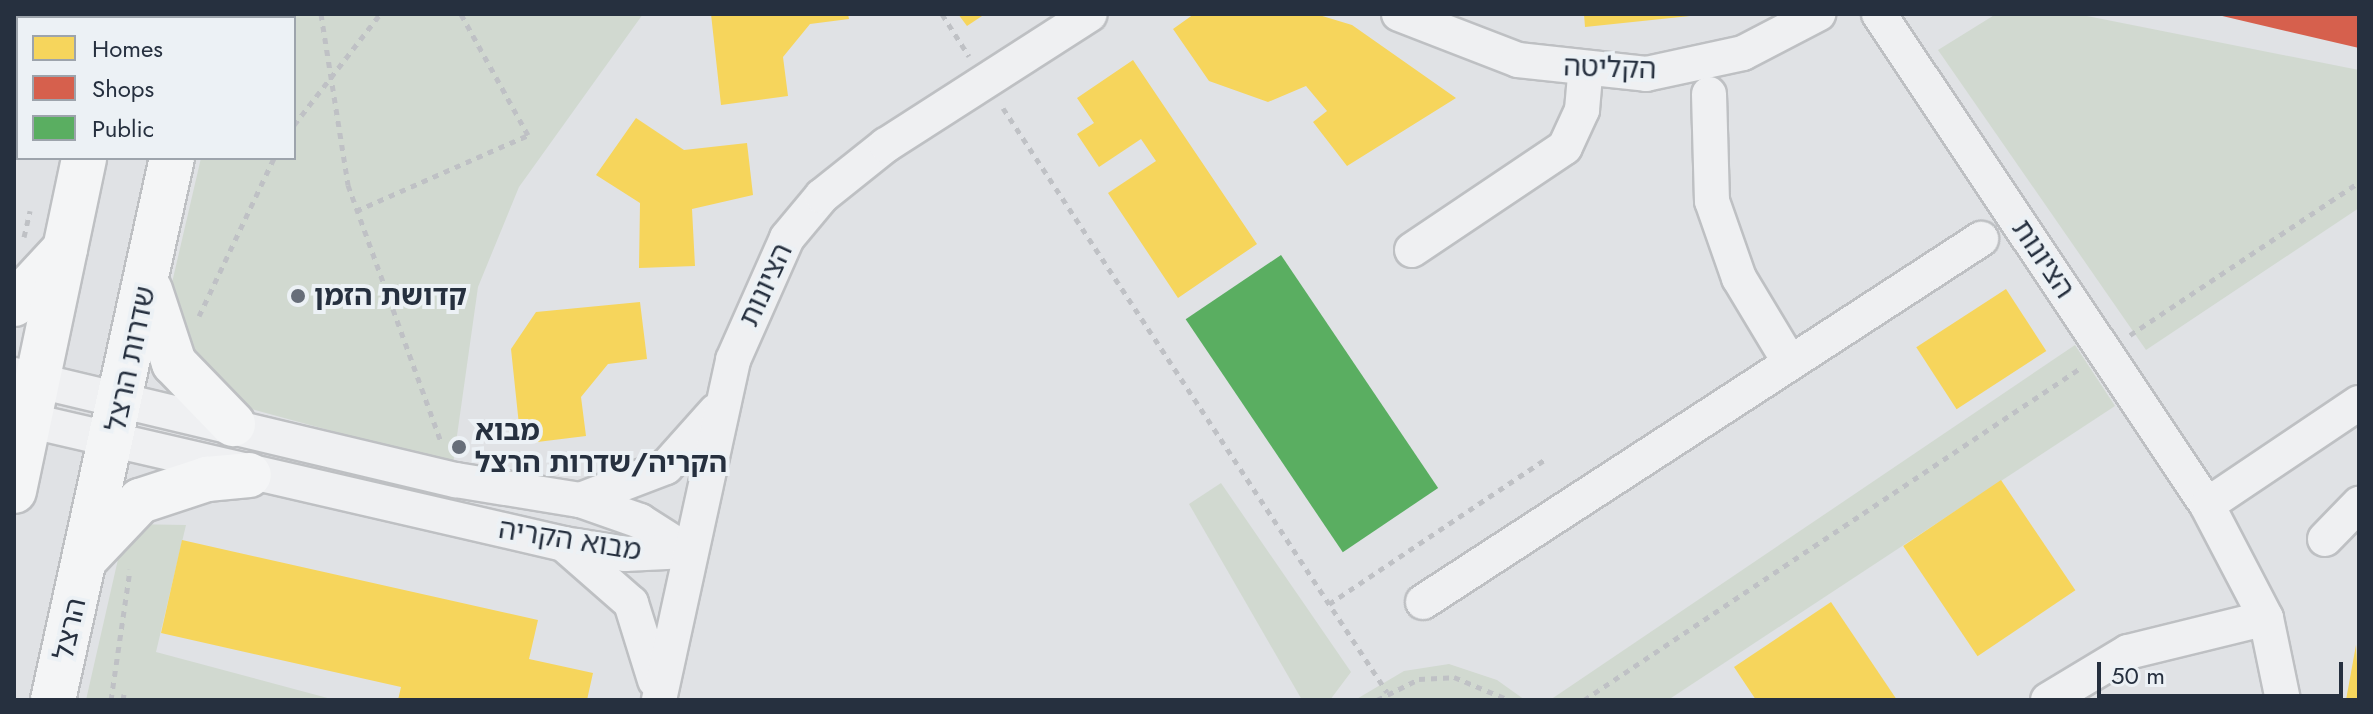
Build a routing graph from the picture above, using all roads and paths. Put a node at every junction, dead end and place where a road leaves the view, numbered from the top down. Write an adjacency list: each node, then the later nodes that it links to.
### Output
1 (321, 14): 10 (path)
2 (380, 14): 10 (path)
3 (461, 14): 18 (path)
4 (942, 14): 11 (path)
5 (1090, 14): 11 (street, הציונות)
6 (1399, 14): 9 (street, הקליטה)
7 (1818, 14): 9 (street, הקליטה)
8 (1879, 14): 25 (street, הציונות)
9 (1585, 73): 22 (street)
10 (327, 76): 13 (path); 18 (path)
11 (985, 81): 29 (street, הציונות); 46 (path)
12 (1709, 94): 26 (street)
13 (296, 122)
14 (84, 160): 20 (main road)
15 (172, 160): 23 (main road, שדרות הרצל)
16 (2359, 182): 25 (path)
17 (32, 204): 21 (path)
18 (356, 211): 35 (path)
19 (1981, 239): 26 (street)
20 (66, 248): 24 (main road); 28 (main road)
21 (21, 250)
22 (1412, 250)
23 (148, 281): 27 (main road, שדרות הרצל); 31 (main road)
24 (14, 304)
25 (2105, 352): 39 (street, הציונות); 54 (path)
26 (1790, 363): 45 (street)
27 (125, 396): 28 (street, מבוא הקריה); 31 (street, מבוא הקריה); 32 (main road, שדרות הרצל)
28 (24, 397): 32 (street, מבוא הקריה); 36 (main road)
29 (723, 401): 37 (street); 42 (street, הציונות)
30 (2359, 403): 39 (street)
31 (233, 424): 35 (street, מבוא הקריה)
32 (114, 442): 34 (street, מבוא הקריה); 43 (main road, שדרות הרצל)
33 (1546, 459): 46 (path)
34 (249, 475): 41 (street, מבוא הקריה); 43 (main road)
35 (456, 480): 37 (street, מבוא הקריה)
36 (14, 491)
37 (580, 500): 42 (street, מבוא הקריה)
38 (2359, 504): 40 (street)
39 (2207, 505): 47 (street, הציונות)
40 (2325, 539)
41 (564, 544): 42 (street, מבוא הקריה); 51 (street)
42 (687, 551): 51 (street, הציונות)
43 (87, 558): 49 (main road, הרצל)
44 (131, 562): 50 (path)
45 (1423, 602)
46 (1329, 604): 48 (path)
47 (2266, 618): 55 (street); 56 (street, הציונות)
48 (1387, 692): 52 (path); 53 (path)
49 (53, 700)
50 (111, 700)
51 (658, 700)
52 (1377, 700)
53 (1509, 700)
54 (1584, 700)
55 (2048, 700)
56 (2283, 700)

